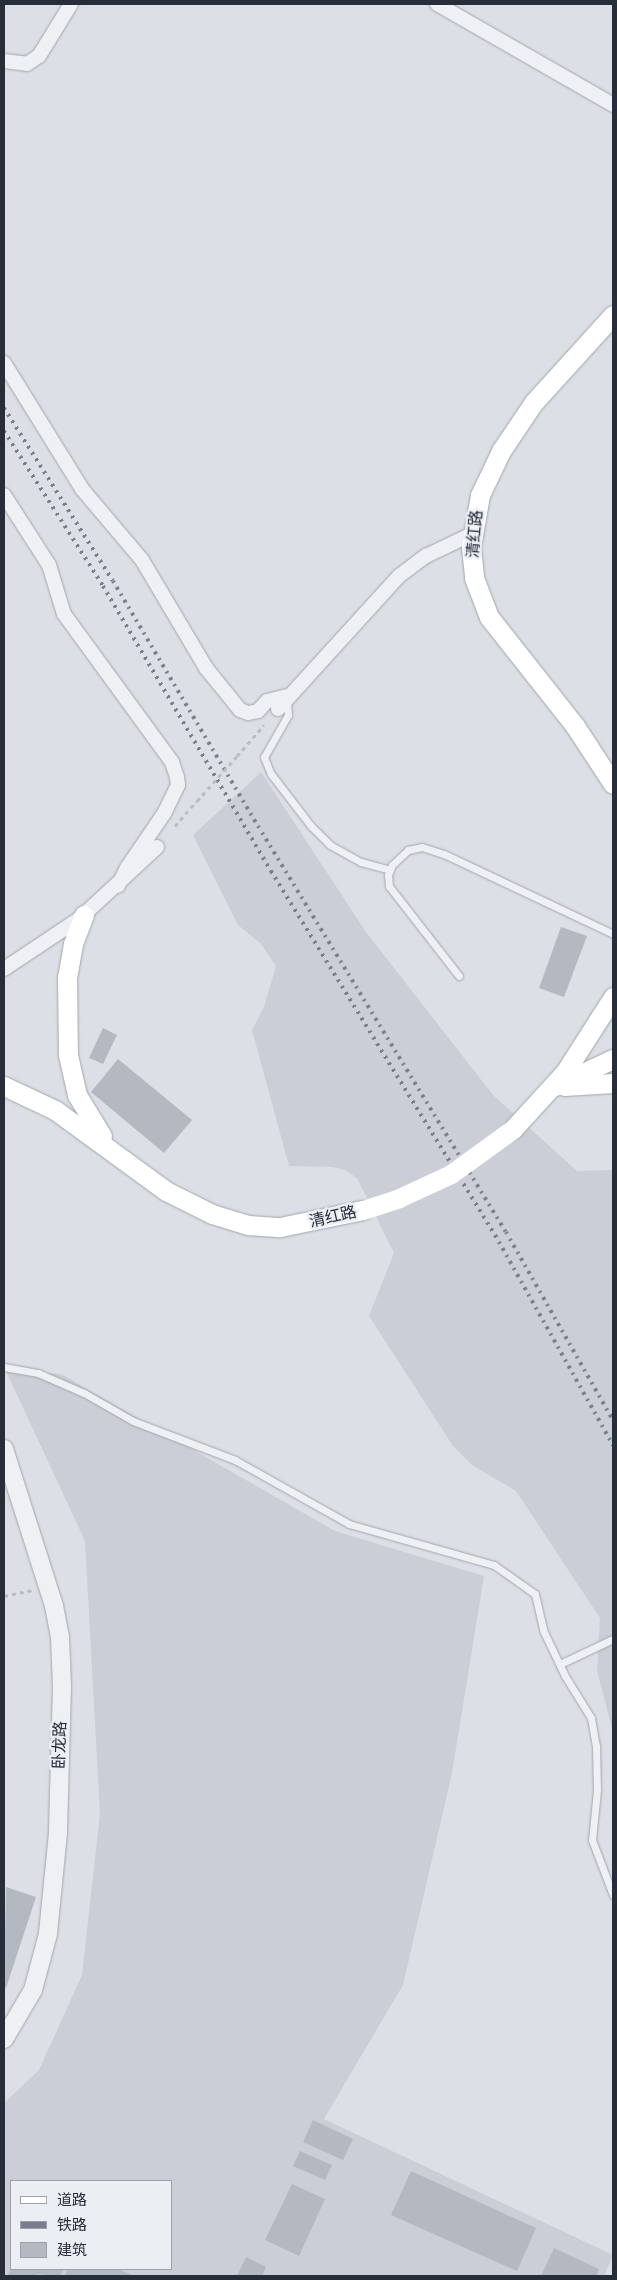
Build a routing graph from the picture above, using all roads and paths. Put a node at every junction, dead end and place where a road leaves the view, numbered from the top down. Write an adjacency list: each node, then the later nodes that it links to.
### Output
1 (71, 4): 3 (street)
2 (437, 4): 4 (street)
3 (4, 61)
4 (613, 105)
5 (613, 316): 8 (main road, 清红路)
6 (4, 363): 9 (street)
7 (4, 495): 14 (street)
8 (472, 534): 9 (street); 11 (main road, 清红路)
9 (287, 696): 10 (street); 13 (lane)
10 (278, 709): 12 (path, bridge)
11 (613, 784)
12 (157, 847): 14 (street)
13 (390, 870): 16 (lane); 18 (lane)
14 (118, 886): 15 (street)
15 (84, 915): 17 (street); 24 (main road)
16 (613, 934)
17 (4, 969)
18 (459, 976)
19 (613, 997): 23 (main road, 清红路)
20 (613, 1059): 23 (main road)
21 (613, 1083): 23 (main road)
22 (4, 1086): 24 (main road, 清红路)
23 (553, 1087): 24 (main road, 清红路, bridge)
24 (126, 1163)
25 (4, 1368): 30 (lane)
26 (4, 1449): 27 (street, 卧龙路)
27 (50, 1588): 28 (path); 32 (street, 卧龙路)
28 (4, 1596)
29 (613, 1639): 30 (lane)
30 (560, 1664): 31 (lane)
31 (613, 1895)
32 (4, 2040)

